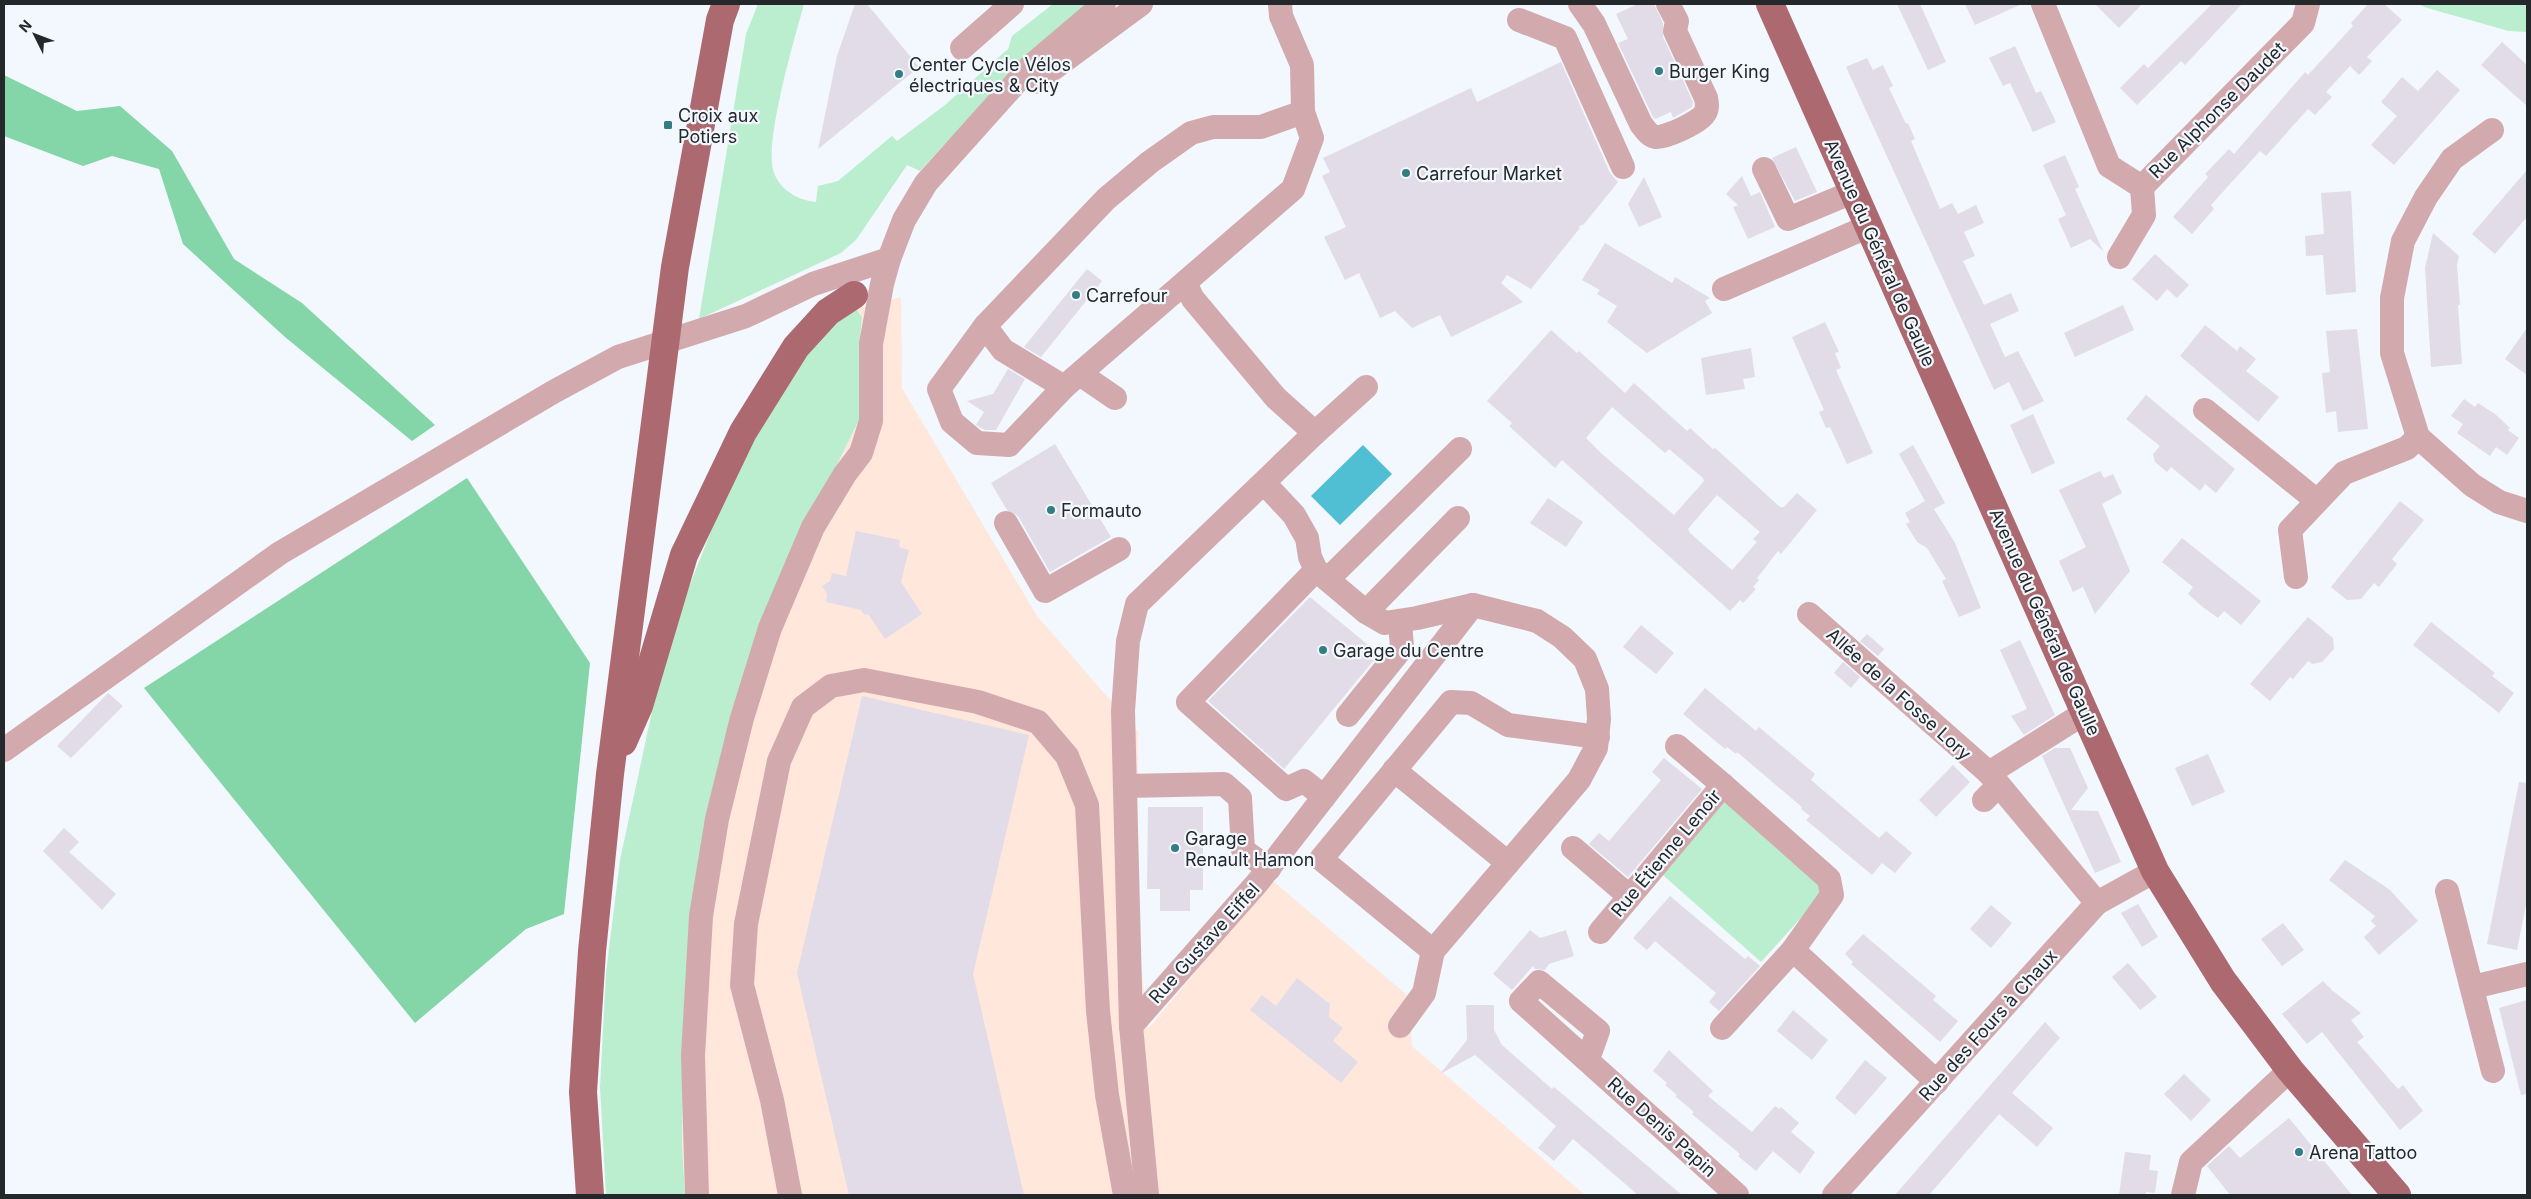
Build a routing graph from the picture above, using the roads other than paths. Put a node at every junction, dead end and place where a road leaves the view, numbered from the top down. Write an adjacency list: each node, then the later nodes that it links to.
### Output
1 (726, 4): 54 (main road)
2 (1012, 4): 12 (street)
3 (1104, 4): 14 (street)
4 (1141, 4): 14 (street)
5 (1580, 4): 6 (street)
6 (1668, 4)
7 (1770, 4): 19 (main road, Avenue du Général de Gaulle)
8 (2043, 4): 18 (street, Rue Alphonse Daudet)
9 (2308, 4): 18 (street, Rue Alphonse Daudet)
10 (1276, 8): 13 (street)
11 (1519, 20): 16 (street)
12 (962, 48)
13 (1303, 112): 23 (street); 28 (street)
14 (986, 119): 22 (street)
15 (2492, 130): 34 (street)
16 (1623, 166)
17 (1764, 169): 19 (street)
18 (2142, 187): 21 (street)
19 (1853, 192): 20 (main road, Avenue du Général de Gaulle)
20 (1867, 227): 26 (street); 48 (main road, Avenue du Général de Gaulle)
21 (2119, 257)
22 (889, 260): 24 (street); 25 (street)
23 (1185, 283): 29 (street); 33 (street)
24 (813, 284): 27 (street); 52 (street)
25 (882, 284): 27 (street); 79 (street)
26 (1724, 289)
27 (854, 295): 54 (main road)
28 (985, 326): 29 (street); 29 (street)
29 (1072, 380): 31 (street)
30 (1366, 387): 33 (street)
31 (1116, 398)
32 (2205, 410): 37 (street)
33 (1315, 433): 36 (street)
34 (2418, 437): 37 (street); 38 (street)
35 (1460, 449): 42 (street)
36 (1264, 483): 42 (street); 56 (street)
37 (2317, 501): 43 (street)
38 (2527, 510)
39 (1458, 518): 45 (street)
40 (1006, 523): 41 (street)
41 (1119, 549)
42 (1322, 575): 45 (street); 58 (street)
43 (2296, 577)
44 (1473, 605): 47 (street); 50 (street); 58 (street, Rue Gustave Eiffel)
45 (1366, 612): 47 (street)
46 (1809, 614): 57 (street, Allée de la Fosse Lory)
47 (1400, 621): 49 (street)
48 (2086, 712): 57 (street); 62 (main road, Avenue du Général de Gaulle)
49 (1348, 715)
50 (1598, 736): 53 (street); 60 (street)
51 (1677, 746): 55 (street)
52 (4, 750)
53 (1394, 770): 60 (street); 68 (street)
54 (610, 774): 78 (main road)
55 (1723, 785): 64 (street, Rue Étienne Lenoir); 67 (street, Rue Étienne Lenoir)
56 (1125, 786): 61 (street); 71 (street)
57 (1990, 786): 65 (street, Allée de la Fosse Lory)
58 (1324, 797): 61 (street, Rue Gustave Eiffel)
59 (1573, 848): 64 (street)
60 (1508, 863): 68 (street)
61 (1269, 869): 71 (street, Rue Gustave Eiffel)
62 (2155, 871): 65 (street, Rue des Fours à Chaux); 75 (main road, Avenue du Général de Gaulle)
63 (2447, 891): 70 (street)
64 (1629, 896): 66 (street, Rue Étienne Lenoir)
65 (2097, 903): 77 (street, Rue des Fours à Chaux)
66 (1600, 932)
67 (1792, 950): 73 (street, Rue Étienne Lenoir); 77 (street)
68 (1434, 951): 72 (street)
69 (2527, 974): 70 (street)
70 (2472, 987): 76 (street)
71 (1131, 1026): 82 (street)
72 (1400, 1026)
73 (1722, 1028)
74 (1588, 1059): 83 (street, Rue Denis Papin)
75 (2290, 1070): 85 (street); 86 (main road, Avenue du Général de Gaulle)
76 (2493, 1071)
77 (1937, 1082): 84 (street, Rue des Fours à Chaux)
78 (590, 1195)
79 (696, 1195)
80 (790, 1195): 81 (street)
81 (1126, 1195)
82 (1147, 1195)
83 (1737, 1195)
84 (1834, 1195)
85 (2183, 1195)
86 (2397, 1195)

